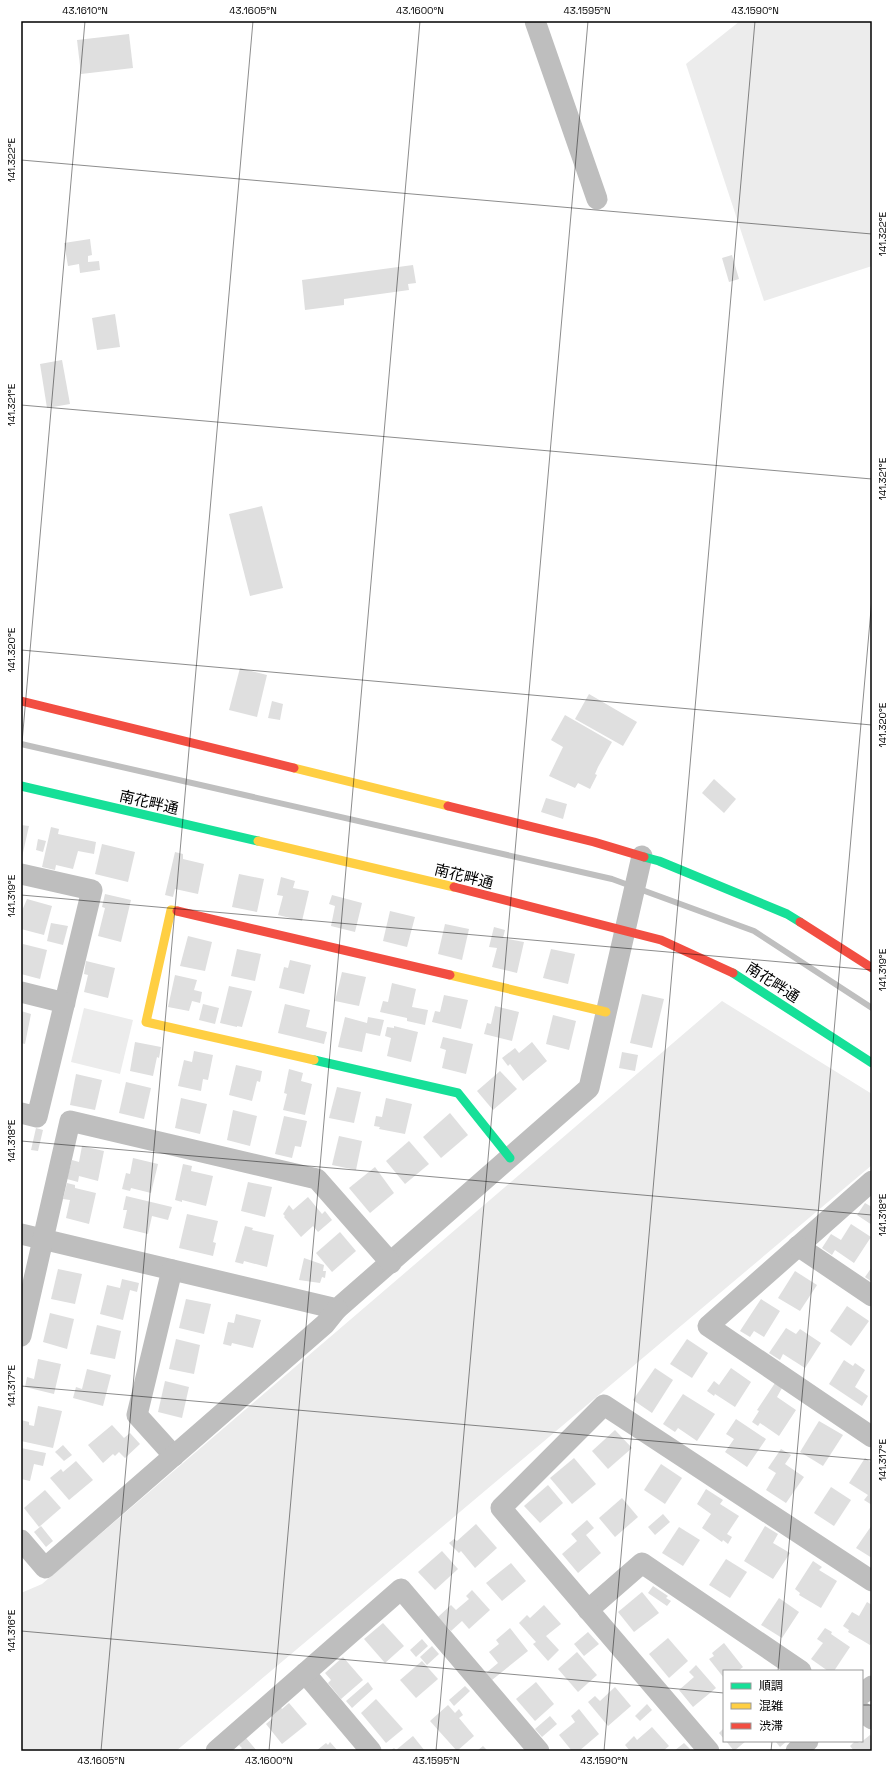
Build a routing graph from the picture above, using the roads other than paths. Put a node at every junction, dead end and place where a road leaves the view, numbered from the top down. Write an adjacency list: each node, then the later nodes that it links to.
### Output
1 (535, 21): 2 (street)
2 (597, 199)
3 (21, 701): 5 (street)
4 (21, 786): 7 (street, 南花畔通)
5 (640, 865): 7 (street); 8 (street)
6 (21, 874): 10 (street)
7 (624, 931): 11 (street); 12 (street, 南花畔通)
8 (872, 968)
9 (21, 992): 10 (street)
10 (65, 1003): 13 (street)
11 (606, 1012): 14 (street); 14 (street)
12 (872, 1063)
13 (21, 1113)
14 (510, 1158): 19 (street)
15 (872, 1181): 18 (street)
16 (21, 1234): 17 (street)
17 (42, 1240): 19 (street); 20 (street); 23 (street)
18 (798, 1246): 21 (street); 24 (street)
19 (390, 1263): 22 (street)
20 (172, 1270): 22 (street); 25 (street)
21 (872, 1296)
22 (337, 1309): 25 (street)
23 (21, 1336)
24 (872, 1437)
25 (174, 1456): 26 (street)
26 (21, 1540)
27 (872, 1581): 28 (street)
28 (588, 1610): 29 (street); 39 (street)
29 (800, 1670)
30 (305, 1673): 36 (street); 37 (street); 38 (street)
31 (872, 1686): 32 (street)
32 (863, 1693)
33 (863, 1713): 34 (street)
34 (872, 1718)
35 (807, 1742): 40 (street)
36 (216, 1751)
37 (371, 1751)
38 (540, 1751)
39 (709, 1751)
40 (796, 1751)

